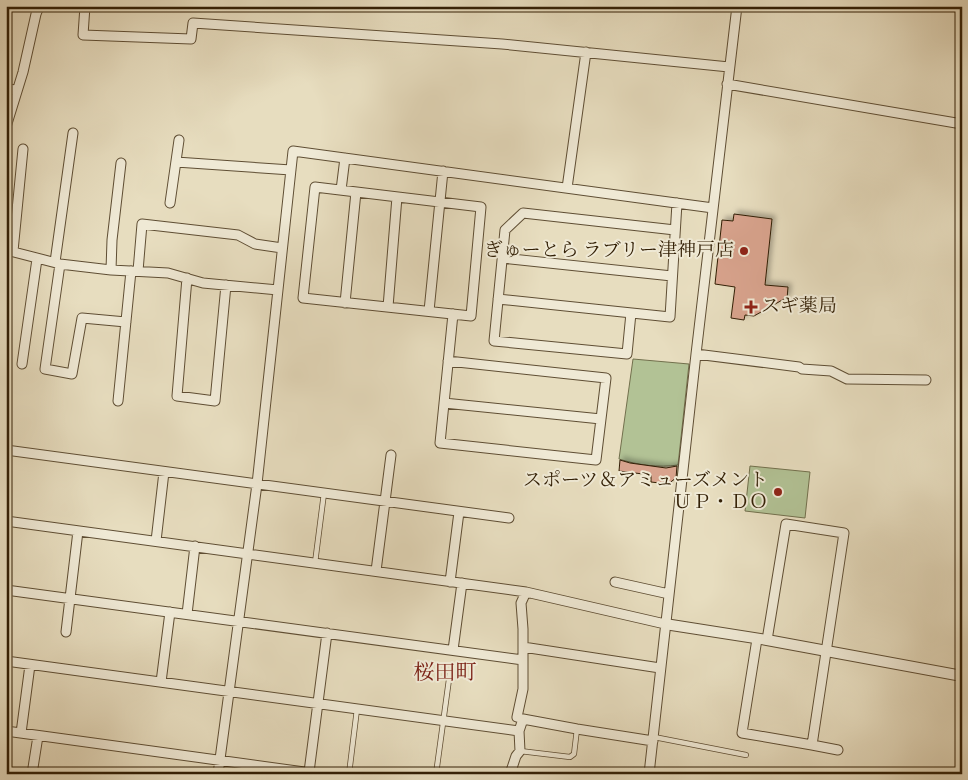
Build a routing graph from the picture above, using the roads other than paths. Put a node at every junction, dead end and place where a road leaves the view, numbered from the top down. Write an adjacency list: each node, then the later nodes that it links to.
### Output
1 (42, 6): 8 (street)
2 (85, 6): 4 (street)
3 (736, 6): 5 (street)
4 (586, 52): 5 (street); 19 (street)
5 (729, 67): 6 (street)
6 (727, 84): 9 (street); 26 (street)
7 (6, 89): 8 (street)
8 (17, 90): 10 (street)
9 (962, 124)
10 (6, 127)
11 (73, 133): 32 (street)
12 (179, 140): 15 (street)
13 (23, 150): 29 (street)
14 (345, 158): 17 (street); 18 (street); 20 (street)
15 (176, 162): 17 (street); 24 (street)
16 (121, 163): 33 (street)
17 (291, 170): 28 (street)
18 (443, 171): 19 (street); 23 (street)
19 (567, 188): 25 (street)
20 (341, 190): 21 (street); 40 (street)
21 (356, 192): 22 (street); 40 (street)
22 (397, 197): 23 (street); 41 (street)
23 (440, 202): 42 (street); 44 (street)
24 (170, 203)
25 (677, 203): 26 (street); 27 (street)
26 (713, 208): 46 (street)
27 (675, 230): 30 (street); 35 (street)
28 (282, 248): 34 (street); 38 (street)
29 (10, 250): 31 (street)
30 (502, 258): 35 (street); 39 (street)
31 (37, 259): 32 (street); 48 (street)
32 (58, 263): 33 (street); 45 (street)
33 (112, 270): 34 (street)
34 (134, 271): 36 (street); 45 (street)
35 (672, 276): 43 (street)
36 (187, 278): 37 (street); 37 (street)
37 (226, 285): 38 (street)
38 (278, 290): 56 (street)
39 (498, 299): 43 (street); 43 (street)
40 (345, 303): 41 (street)
41 (388, 307): 42 (street)
42 (429, 312): 44 (street)
43 (631, 313)
44 (453, 314): 47 (street)
45 (126, 322): 50 (street)
46 (696, 354): 49 (street); 73 (street)
47 (448, 361): 51 (street); 52 (street)
48 (22, 364)
49 (926, 380)
50 (118, 401)
51 (444, 403): 52 (street); 52 (street)
52 (601, 419)
53 (6, 450): 55 (street)
54 (391, 455): 58 (street)
55 (164, 472): 56 (street); 63 (street)
56 (257, 484): 57 (street); 65 (street)
57 (324, 493): 58 (street); 66 (lane)
58 (385, 502): 59 (street); 67 (street)
59 (459, 512): 60 (street); 68 (street)
60 (509, 518)
61 (6, 521): 62 (street)
62 (78, 531): 63 (street); 74 (street)
63 (156, 541): 64 (street)
64 (195, 546): 65 (street); 76 (street)
65 (247, 554): 66 (street); 77 (street)
66 (315, 563): 67 (street)
67 (376, 571): 68 (street)
68 (450, 582): 70 (street)
69 (615, 582): 73 (street)
70 (462, 583): 72 (street); 83 (street)
71 (6, 590): 74 (street)
72 (526, 592): 78 (street); 82 (street)
73 (669, 594): 78 (street)
74 (70, 598): 75 (street); 79 (street)
75 (170, 612): 76 (street); 91 (street)
76 (187, 614): 77 (street)
77 (238, 621): 80 (street); 92 (street)
78 (666, 624): 81 (street); 88 (street)
79 (66, 632)
80 (327, 633): 83 (street); 93 (street)
81 (762, 640): 84 (street); 84 (street); 103 (street)
82 (523, 647): 85 (street); 88 (street)
83 (453, 650): 85 (street)
84 (826, 651): 90 (street); 103 (street)
85 (523, 660): 95 (street)
86 (6, 662): 87 (street)
87 (30, 665): 91 (street); 100 (street)
88 (660, 668): 102 (street)
89 (450, 672): 96 (lane)
90 (962, 676)
91 (161, 682): 92 (street)
92 (229, 692): 93 (street); 107 (street)
93 (318, 704): 94 (street); 108 (street)
94 (357, 709): 96 (street); 112 (lane)
95 (522, 719): 97 (street); 99 (street)
96 (443, 721): 99 (street); 113 (lane)
97 (577, 729): 102 (street); 104 (lane)
98 (6, 731): 100 (street)
99 (519, 731): 104 (street)
100 (21, 733): 101 (street)
101 (38, 736): 107 (street); 109 (street)
102 (654, 739): 106 (lane); 115 (street)
103 (812, 745): 105 (street)
104 (520, 750): 114 (street)
105 (838, 750)
106 (746, 755)
107 (220, 760): 108 (street); 110 (street)
108 (309, 772): 111 (street)
109 (32, 774)
110 (218, 774)
111 (319, 774)
112 (349, 774)
113 (436, 774)
114 (510, 774)
115 (649, 774)

